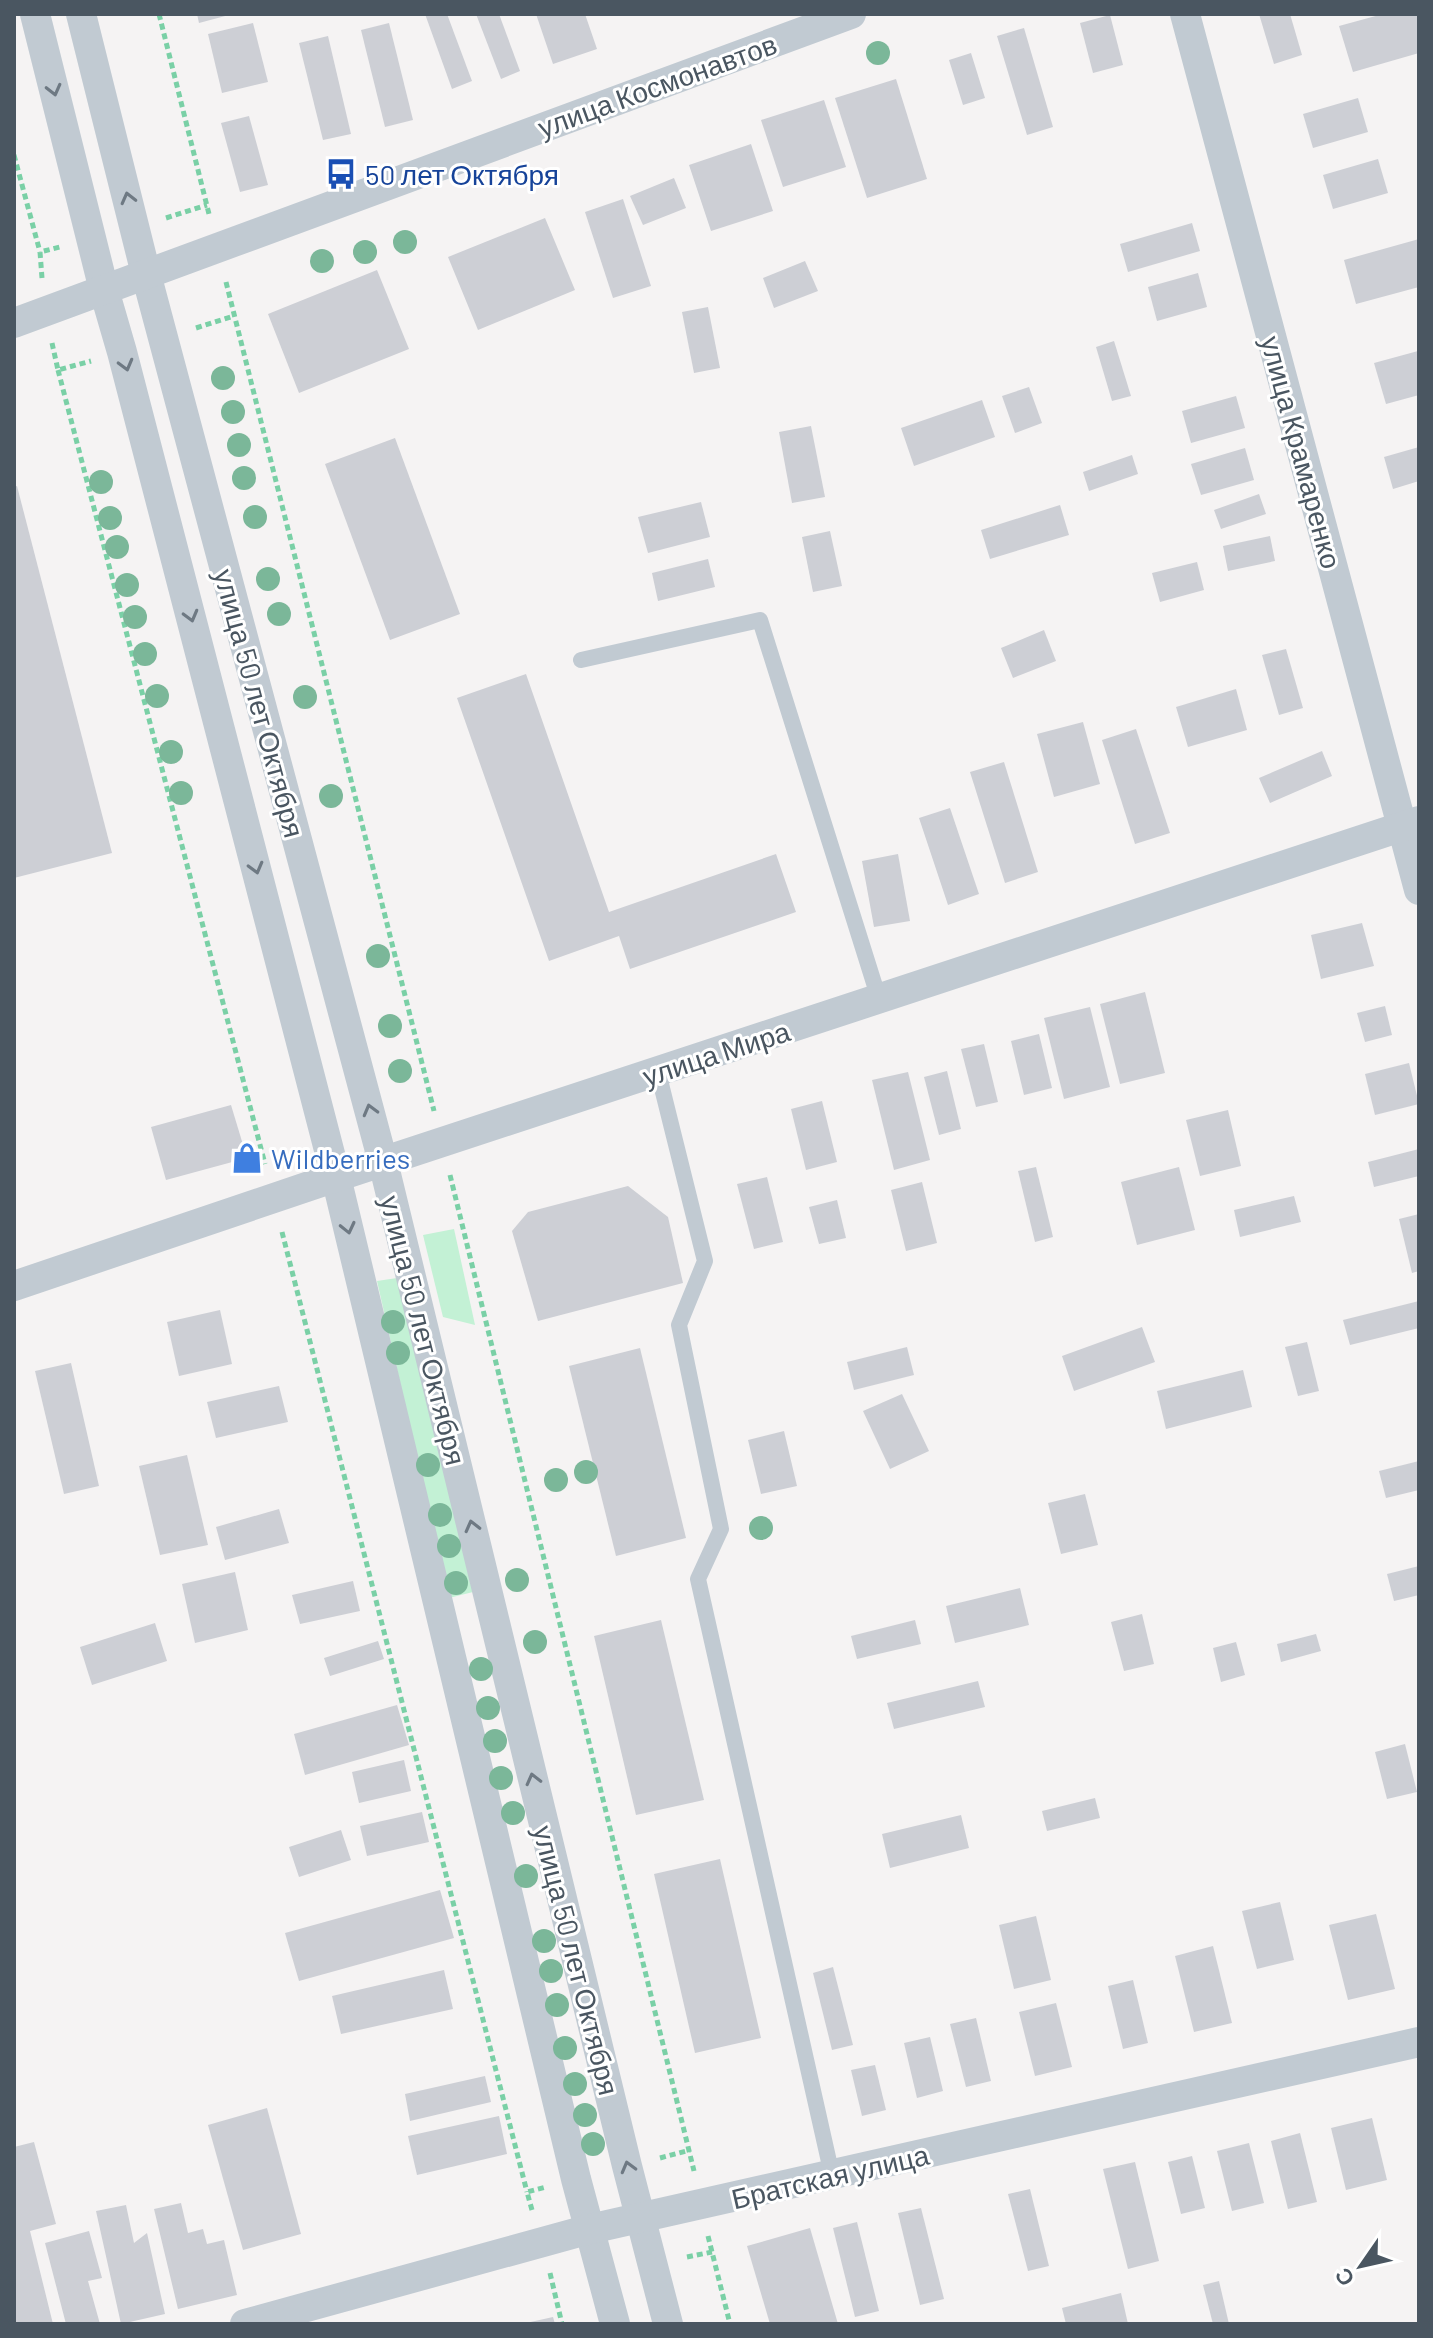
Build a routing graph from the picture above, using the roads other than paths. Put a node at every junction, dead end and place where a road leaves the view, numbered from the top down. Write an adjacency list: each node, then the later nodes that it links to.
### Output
1 (35, 14): 6 (street, улица 50 лет Октября, one-way to 6)
2 (81, 14): 5 (street, улица 50 лет Октября, one-way to 2)
3 (851, 14): 5 (street, улица Космонавтов)
4 (1185, 14): 9 (street, улица Крамаренко)
5 (146, 274): 6 (street, улица Космонавтов); 13 (street, улица 50 лет Октября, one-way to 5)
6 (104, 290): 7 (street, улица Космонавтов); 14 (street, улица 50 лет Октября, one-way to 14)
7 (14, 323)
8 (581, 660): 11 (lane)
9 (1411, 823): 10 (street, улица Крамаренко); 11 (street, улица Мира)
10 (1419, 890)
11 (879, 999): 12 (street, улица Мира)
12 (658, 1072): 13 (street, улица Мира); 17 (lane)
13 (383, 1162): 14 (street, улица Мира); 18 (street, улица 50 лет Октября, one-way to 13)
14 (336, 1177): 15 (street, улица Мира); 19 (street, улица 50 лет Октября, one-way to 19)
15 (14, 1286)
16 (1419, 2042): 17 (street, Братская улица)
17 (832, 2175): 18 (street, Братская улица)
18 (642, 2218): 19 (street, Братская улица); 22 (street, улица 50 лет Октября)
19 (590, 2229): 20 (street, Братская улица); 21 (street, улица 50 лет Октября)
20 (245, 2324)
21 (615, 2324)
22 (668, 2324)

